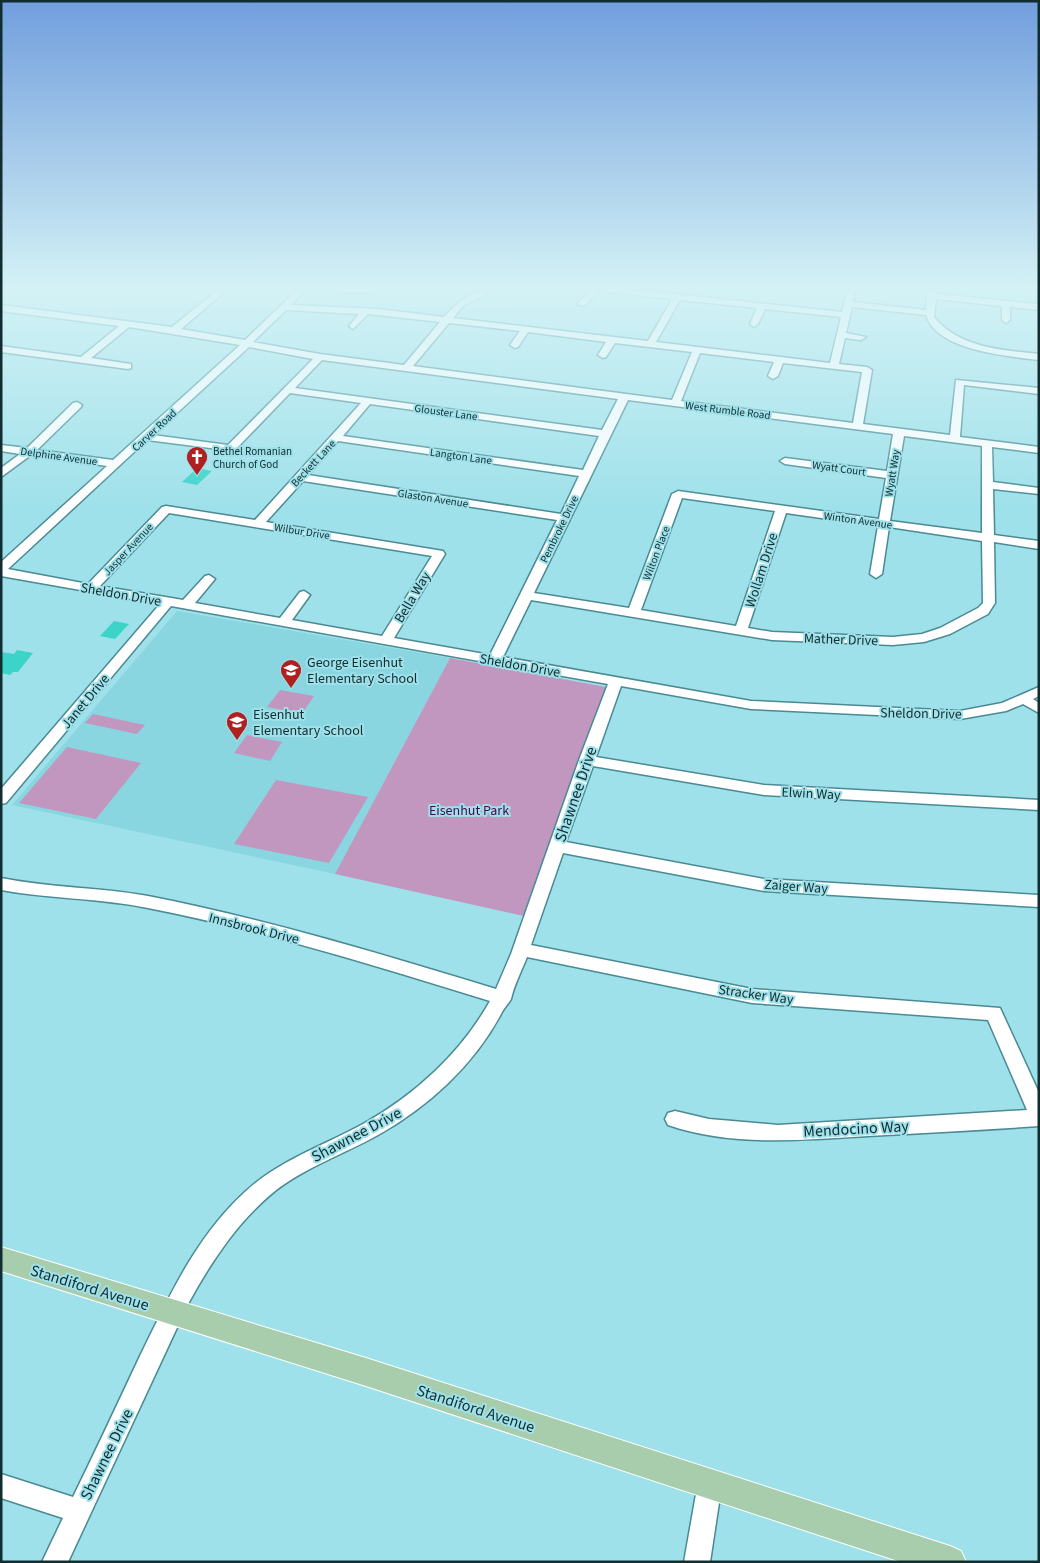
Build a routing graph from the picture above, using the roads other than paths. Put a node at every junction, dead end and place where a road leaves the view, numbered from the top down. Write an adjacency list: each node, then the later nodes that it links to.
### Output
1 (90, 361): 10 (street)
2 (228, 361): 23 (street, Carver Road)
3 (316, 361): 14 (street)
4 (351, 361): 12 (street, West Rumble Road)
5 (413, 361): 12 (street)
6 (693, 361): 18 (street)
7 (779, 361): 13 (street)
8 (788, 361): 11 (street)
9 (835, 361): 11 (street)
10 (128, 366)
11 (834, 366): 20 (street)
12 (407, 368): 16 (street, West Rumble Road)
13 (773, 376)
14 (287, 390): 17 (street, Glouster Lane); 23 (street)
15 (1039, 391): 25 (street)
16 (624, 397): 18 (street, West Rumble Road); 22 (street, Pembroke Drive)
17 (368, 401): 22 (street, Glouster Lane); 24 (street, Beckett Lane)
18 (675, 404): 20 (street, West Rumble Road)
19 (77, 405): 29 (street)
20 (857, 427): 21 (street, West Rumble Road)
21 (899, 432): 25 (street, West Rumble Road); 34 (street, Wyatt Way)
22 (606, 434): 33 (street, Pembroke Drive)
23 (146, 437): 31 (street, Carver Road)
24 (337, 438): 33 (street, Langton Lane); 35 (street, Beckett Lane)
25 (955, 439): 26 (street, West Rumble Road)
26 (987, 443): 28 (street, West Rumble Road); 36 (street, Mather Drive)
27 (1, 448): 29 (street, Delphine Avenue)
28 (1039, 450)
29 (29, 452): 31 (street, Delphine Avenue); 32 (street)
30 (785, 460): 34 (street, Wyatt Court)
31 (116, 464): 47 (street, Carver Road)
32 (1, 474)
33 (586, 474): 41 (street, Pembroke Drive)
34 (892, 475): 43 (street, Wyatt Way)
35 (302, 477): 41 (street, Glaston Avenue); 42 (street, Beckett Lane)
36 (987, 485): 37 (street); 44 (street, Mather Drive)
37 (1039, 491)
38 (678, 494): 40 (street, Winton Avenue); 55 (street, Wilton Place)
39 (166, 509): 42 (street, Wilbur Drive); 50 (street, Jasper Avenue)
40 (780, 509): 43 (street, Winton Avenue); 57 (street, Wollam Drive)
41 (564, 518): 52 (street, Pembroke Drive)
42 (258, 524): 46 (street, Wilbur Drive)
43 (884, 524): 44 (street, Winton Avenue); 48 (street, Wyatt Way)
44 (987, 538): 45 (street, Winton Avenue); 57 (street, Mather Drive)
45 (1039, 545)
46 (439, 554): 58 (street, Bella Way)
47 (1, 570): 50 (street, Sheldon Drive)
48 (876, 574)
49 (209, 579): 54 (street)
50 (91, 588): 53 (street, Sheldon Drive)
51 (304, 595): 56 (street)
52 (526, 595): 55 (street, Mather Drive); 59 (street, Pembroke Drive)
53 (168, 602): 54 (street, Sheldon Drive); 65 (street, Janet Drive)
54 (186, 605): 56 (street, Sheldon Drive)
55 (634, 613): 57 (street, Mather Drive)
56 (283, 622): 58 (street, Sheldon Drive)
57 (741, 631)
58 (385, 641): 59 (street, Sheldon Drive)
59 (494, 660): 60 (street, Sheldon Drive)
60 (616, 682): 62 (street, Sheldon Drive); 64 (street, Shawnee Drive)
61 (1039, 691): 62 (street, Sheldon Drive)
62 (1024, 699): 63 (street)
63 (1039, 708)
64 (586, 760): 66 (street, Elwin Way); 67 (street, Shawnee Drive)
65 (1, 799)
66 (1039, 805)
67 (557, 846): 69 (street, Zaiger Way); 70 (street, Shawnee Drive)
68 (1, 884): 71 (street, Innsbrook Drive)
69 (1039, 901)
70 (521, 949): 71 (street, Shawnee Drive); 72 (street, Stracker Way)
71 (502, 998): 75 (street, Shawnee Drive)
72 (1039, 1117): 73 (street, Mendocino Way)
73 (675, 1119)
74 (1, 1259): 75 (main road, Standiford Avenue)
75 (174, 1313): 76 (main road, Standiford Avenue); 78 (street, Shawnee Drive)
76 (710, 1483): 80 (street); 81 (main road, Standiford Avenue)
77 (1, 1486): 78 (street)
78 (80, 1511): 79 (street, Shawnee Drive)
79 (55, 1562)
80 (697, 1562)
81 (950, 1562)

